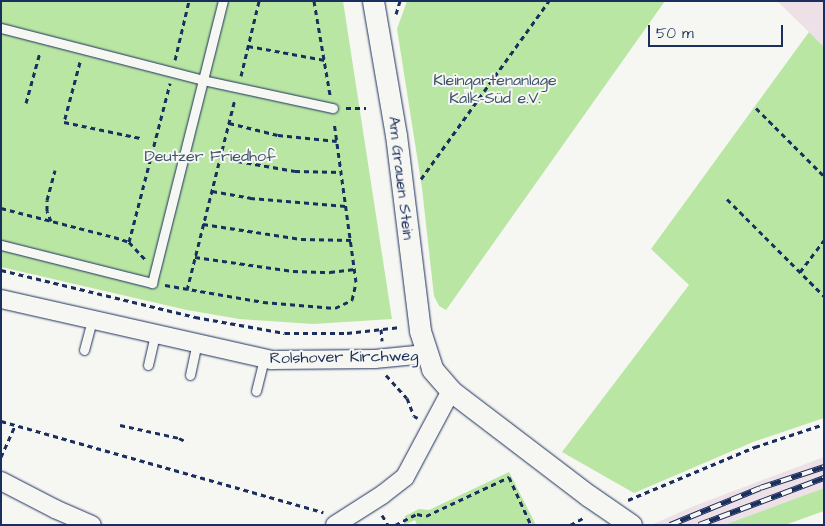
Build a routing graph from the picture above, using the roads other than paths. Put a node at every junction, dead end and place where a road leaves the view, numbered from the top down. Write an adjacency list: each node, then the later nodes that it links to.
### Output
1 (223, 1): 4 (lane)
2 (373, 1): 12 (street, Am Grauen Stein)
3 (1, 28): 4 (lane)
4 (204, 80): 5 (lane); 6 (lane)
5 (333, 108)
6 (1, 245)
7 (1, 299): 8 (street, Rolshover Kirchweg)
8 (92, 320): 9 (street, Rolshover Kirchweg); 11 (lane)
9 (155, 334): 10 (street, Rolshover Kirchweg); 14 (lane)
10 (197, 343): 13 (street, Rolshover Kirchweg); 15 (lane)
11 (84, 350)
12 (426, 354): 13 (street, Rolshover Kirchweg); 16 (street, Rolshover Kirchweg)
13 (264, 358): 17 (lane)
14 (148, 365)
15 (190, 374)
16 (451, 390): 19 (street); 21 (street, Rolshover Kirchweg)
17 (256, 391)
18 (1, 481): 20 (street)
19 (340, 522)
20 (92, 525)
21 (631, 525)

